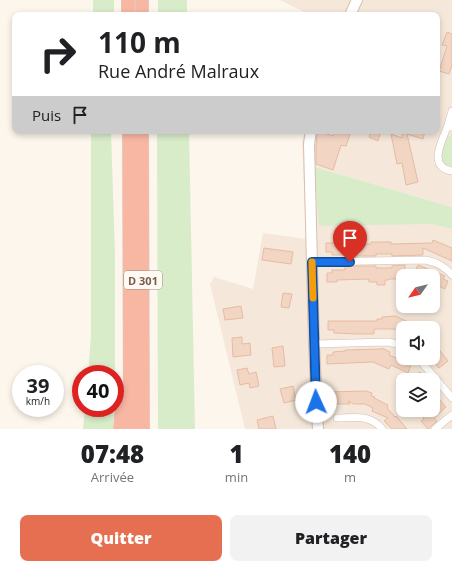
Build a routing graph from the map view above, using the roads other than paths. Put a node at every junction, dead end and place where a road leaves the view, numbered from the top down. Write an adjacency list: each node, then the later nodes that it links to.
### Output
1 (128, 0): 4 (highway)
2 (142, 0): 5 (highway)
3 (357, 0): 6 (street)
4 (128, 12)
5 (142, 12)
6 (351, 12)
7 (452, 111): 8 (street)
8 (450, 126): 12 (street)
9 (129, 134): 18 (highway, D 301)
10 (142, 134): 24 (highway, D 301)
11 (311, 134): 13 (street)
12 (452, 171)
13 (312, 262): 14 (street); 15 (street)
14 (452, 275)
15 (314, 344): 16 (street); 25 (street)
16 (396, 344)
17 (424, 365): 19 (street)
18 (130, 384): 22 (highway); 23 (highway, D 301)
19 (452, 398)
20 (452, 415): 27 (street)
21 (337, 418): 26 (street)
22 (120, 429)
23 (130, 429)
24 (143, 429)
25 (318, 429)
26 (382, 429)
27 (436, 429)

